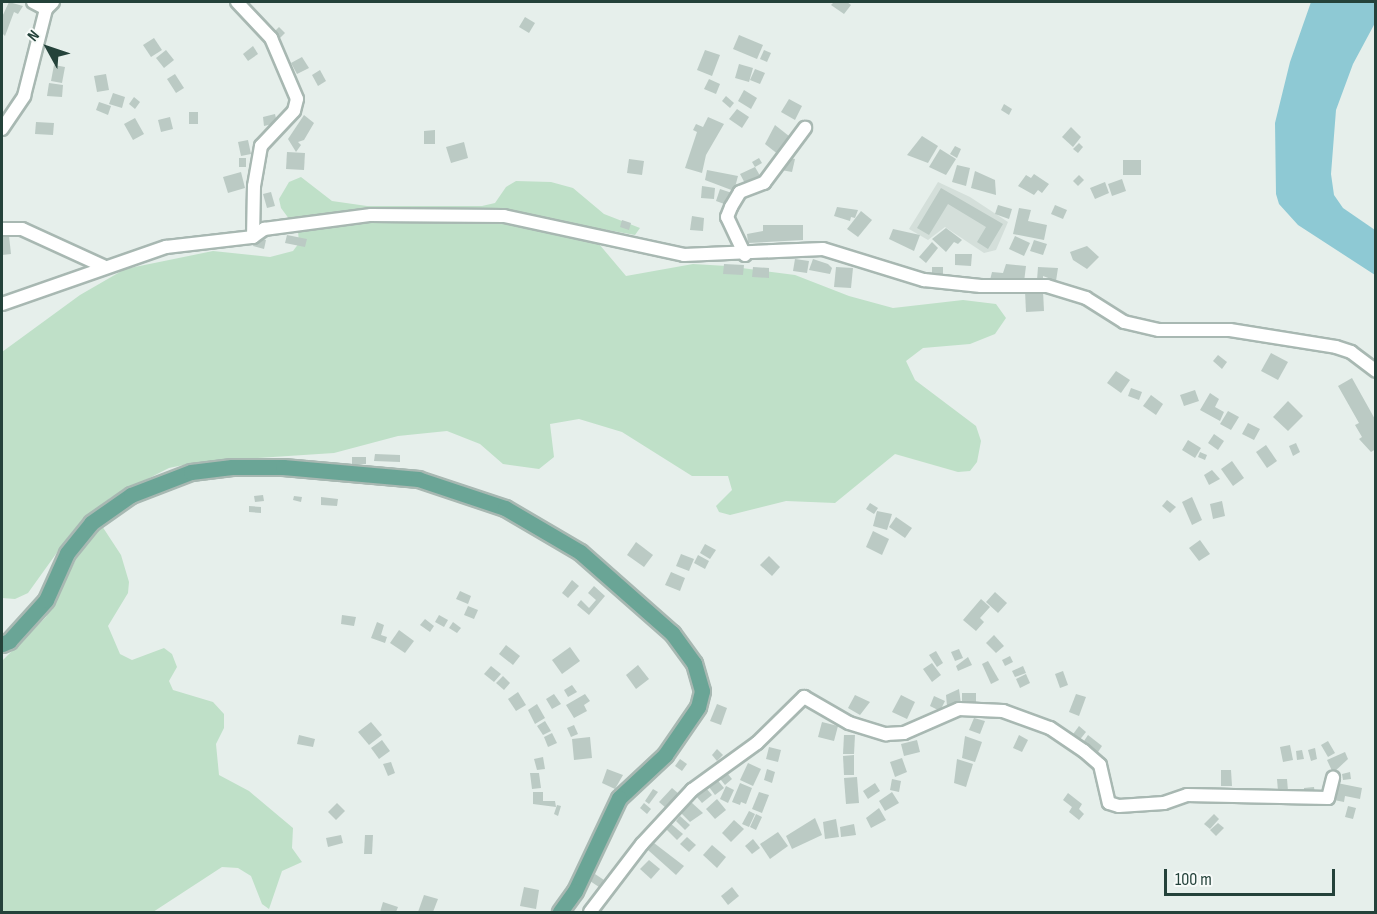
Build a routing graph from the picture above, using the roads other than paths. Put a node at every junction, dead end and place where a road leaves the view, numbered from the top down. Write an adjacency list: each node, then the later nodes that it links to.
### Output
1 (33, 2): 3 (street)
2 (237, 2): 7 (street)
3 (49, 5): 5 (street)
4 (805, 128): 8 (street)
5 (2, 129)
6 (2, 229): 9 (street)
7 (253, 237): 8 (street); 9 (street)
8 (745, 255): 11 (street)
9 (103, 266): 10 (street)
10 (2, 304)
11 (1376, 371)
12 (2, 644): 14 (main road)
13 (1333, 778): 15 (street)
14 (560, 912)
15 (590, 912)

